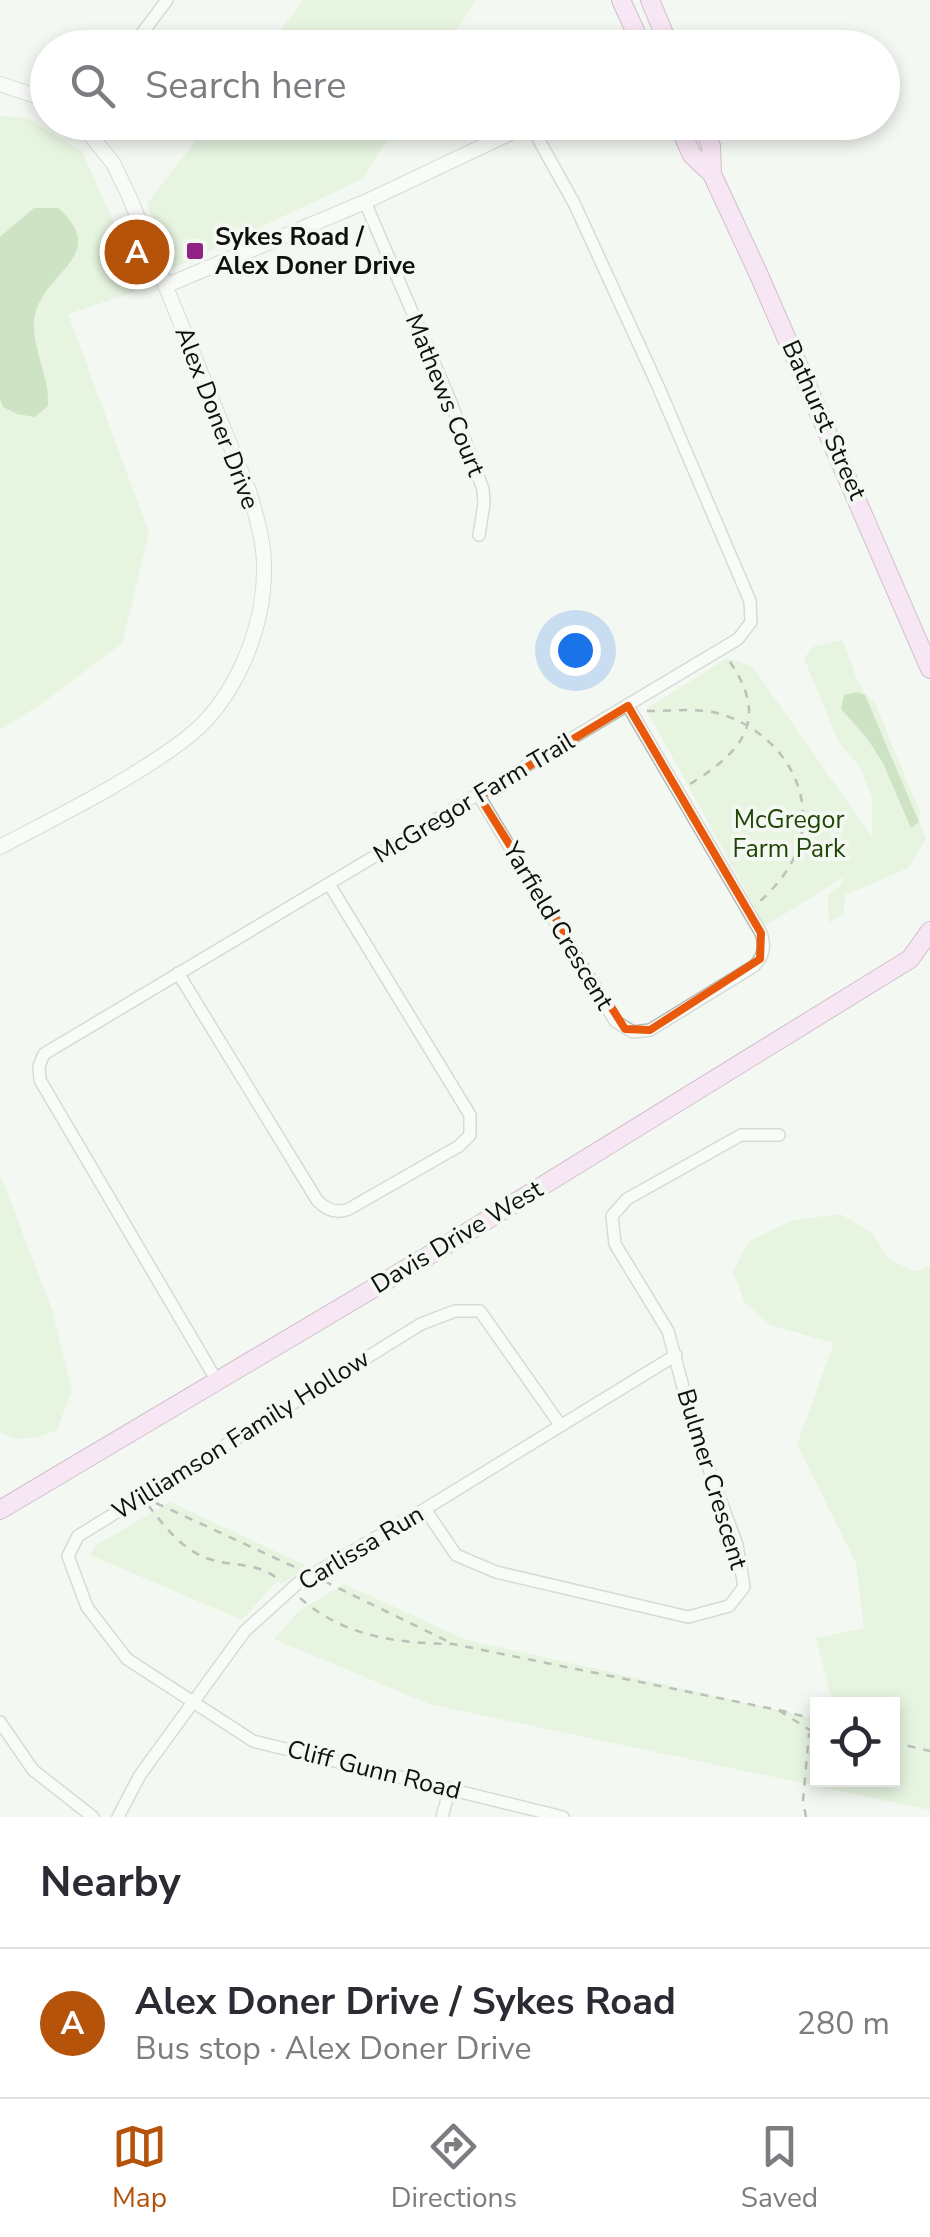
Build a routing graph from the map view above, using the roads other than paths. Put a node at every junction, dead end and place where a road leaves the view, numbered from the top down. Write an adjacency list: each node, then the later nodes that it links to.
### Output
1 (167, 0): 4 (street)
2 (621, 0): 5 (main road)
3 (650, 0): 6 (main road)
4 (144, 30)
5 (635, 30)
6 (662, 30)
7 (0, 84): 8 (street)
8 (30, 94)
9 (95, 140): 16 (street, Alex Doner Drive)
10 (496, 140): 15 (street)
11 (541, 140): 19 (street, McGregor Farm Trail)
12 (685, 140): 14 (main road, Bathurst Street)
13 (708, 140): 14 (main road, Bathurst Street)
14 (712, 174): 18 (main road, Bathurst Street)
15 (365, 202): 16 (street); 17 (street, Mathews Court)
16 (165, 286): 21 (street, Alex Doner Drive)
17 (479, 535)
18 (930, 668)
19 (629, 708): 20 (street, McGregor Farm Trail); 20 (street, Yarfield Crescent)
20 (479, 796): 22 (street, McGregor Farm Trail)
21 (0, 847)
22 (329, 884): 26 (street, McGregor Farm Trail); 26 (street)
23 (930, 931): 25 (main road, Davis Drive West)
24 (930, 957): 25 (main road, Davis Drive West)
25 (910, 960): 29 (main road, Davis Drive West)
26 (178, 973): 29 (street, McGregor Farm Trail)
27 (778, 1134): 28 (street, Bulmer Crescent)
28 (676, 1355): 30 (street, Carlissa Run); 32 (street, Bulmer Crescent)
29 (217, 1381): 31 (main road, Davis Drive West)
30 (561, 1426): 32 (street, Carlissa Run); 33 (street, Williamson Family Hollow)
31 (0, 1510)
32 (425, 1510): 33 (street, Carlissa Run)
33 (192, 1704): 35 (street, Cliff Gunn Road); 37 (street, Carlissa Run)
34 (0, 1722): 36 (street)
35 (450, 1788): 38 (street); 39 (street, Cliff Gunn Road)
36 (93, 1817)
37 (118, 1817)
38 (442, 1817)
39 (563, 1817)

